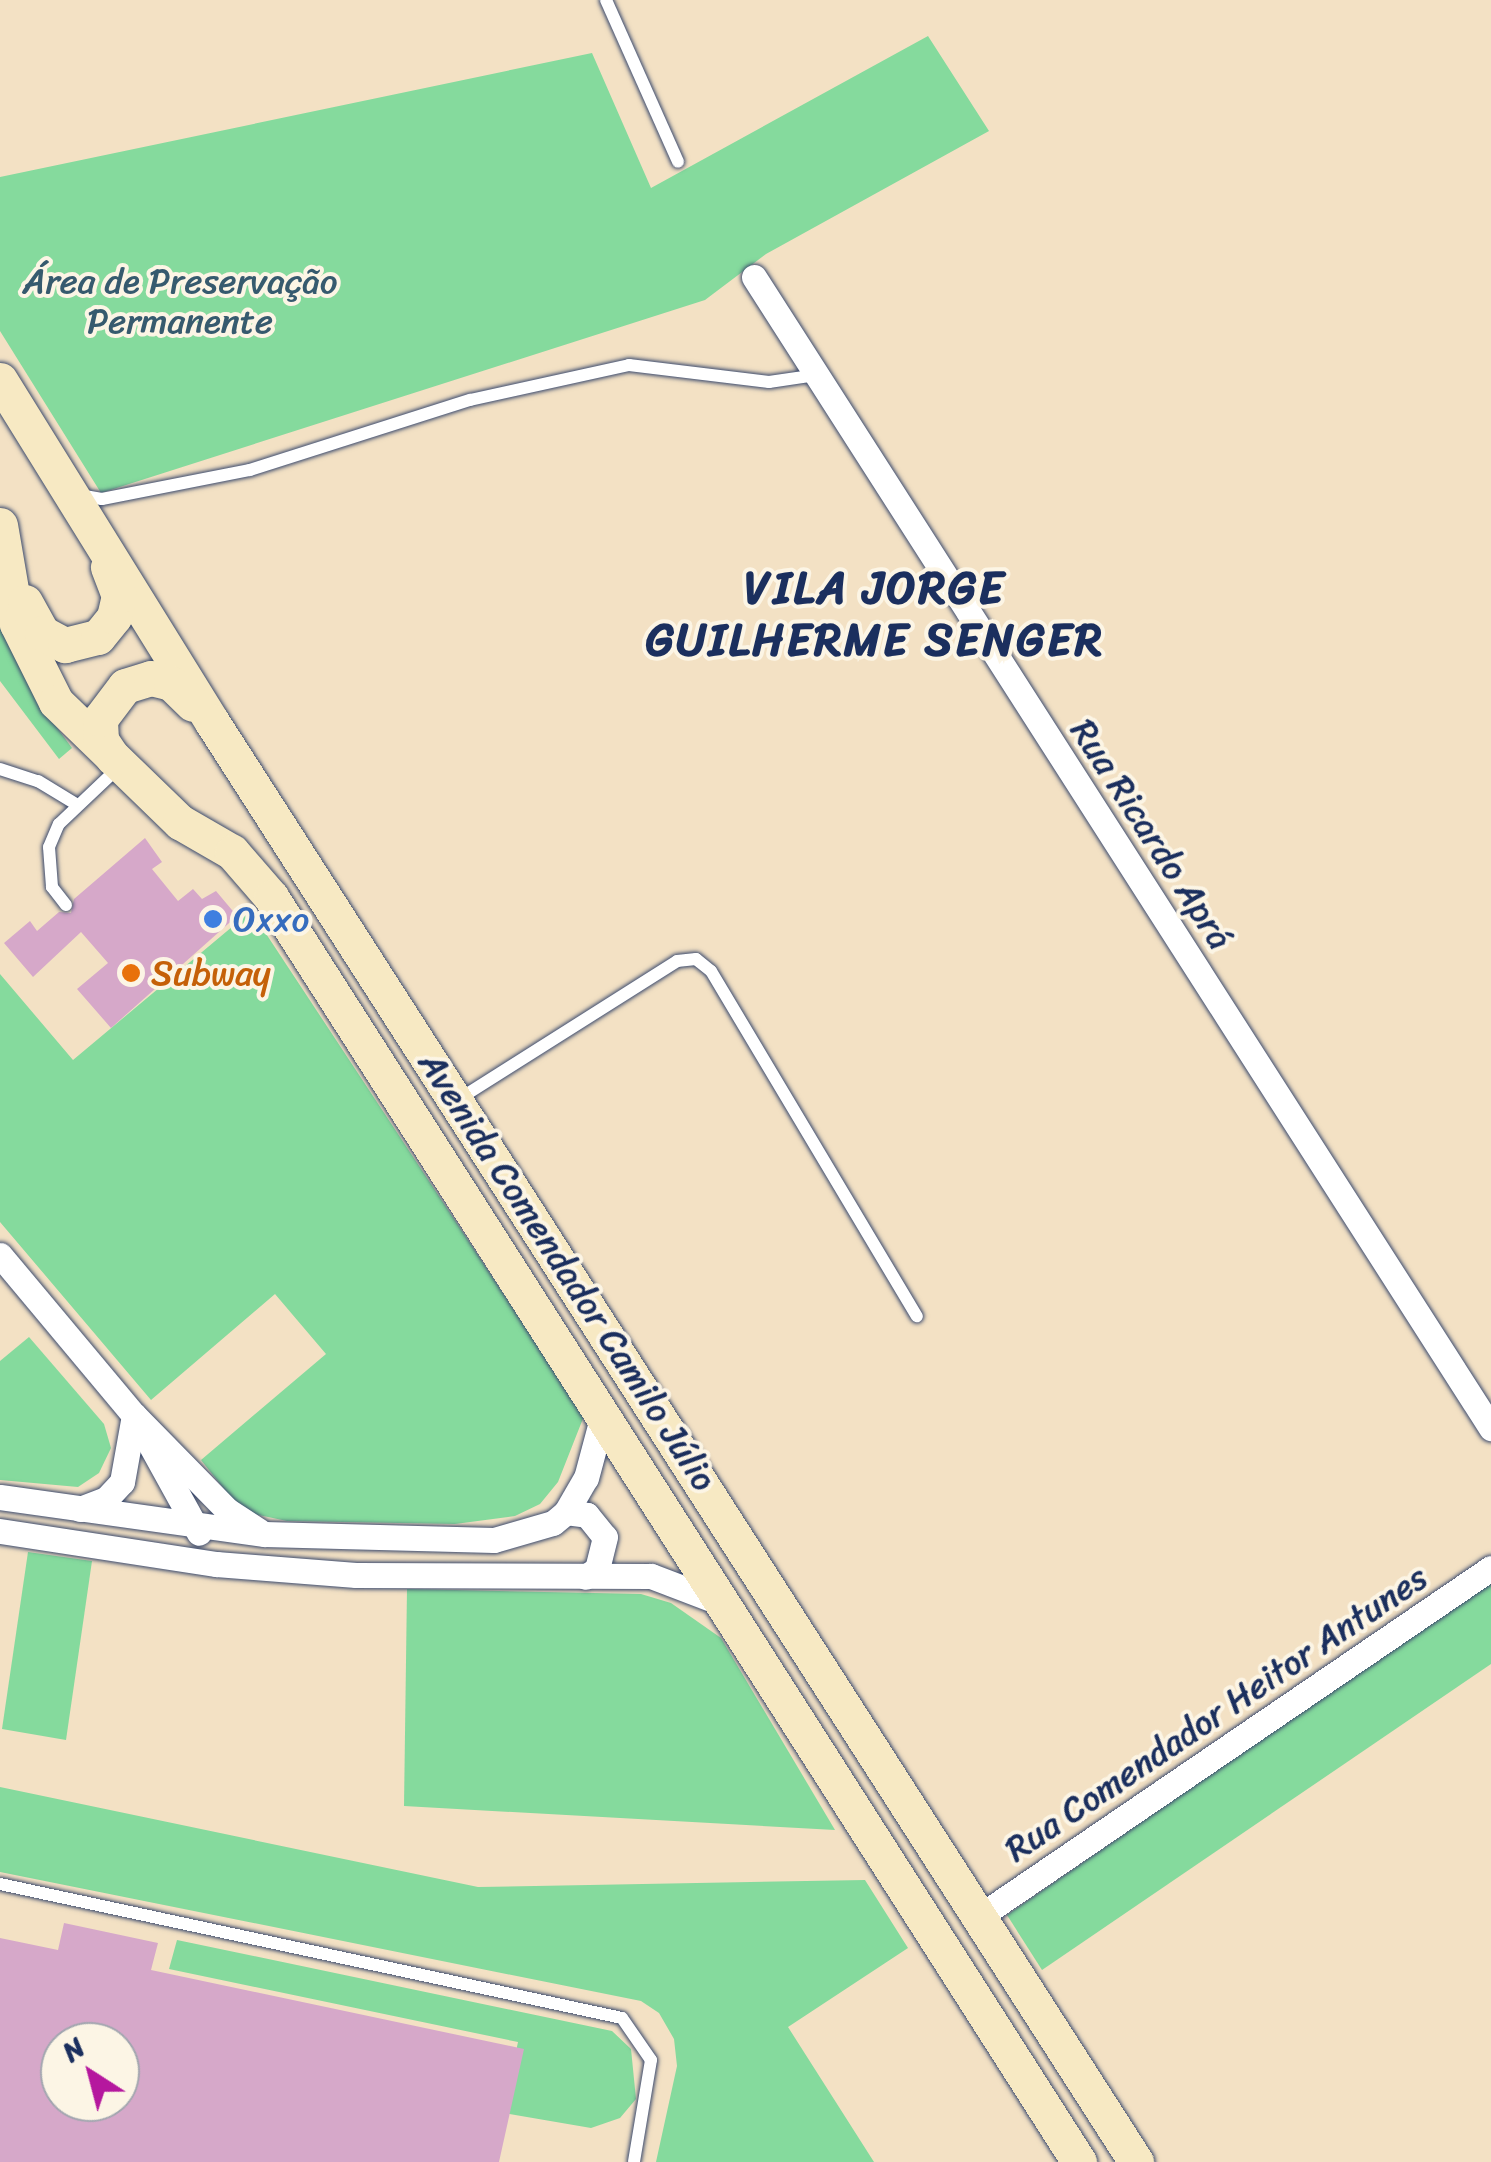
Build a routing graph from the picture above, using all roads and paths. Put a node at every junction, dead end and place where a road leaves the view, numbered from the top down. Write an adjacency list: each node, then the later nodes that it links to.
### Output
1 (606, 0): 2 (lane)
2 (678, 162)
3 (754, 277): 4 (street, Rua Ricardo Aprá)
4 (817, 375): 6 (lane); 19 (street, Rua Ricardo Aprá)
5 (0, 380): 6 (main road, Avenida Comendador Camilo Júlio)
6 (69, 493): 8 (main road, Avenida Comendador Camilo Júlio)
7 (0, 525): 8 (main road); 10 (main road, Avenida Comendador Camilo Júlio)
8 (99, 539): 9 (main road, Avenida Comendador Camilo Júlio)
9 (212, 722): 10 (main road); 14 (main road, Avenida Comendador Camilo Júlio)
10 (118, 767): 12 (lane); 17 (main road, Avenida Comendador Camilo Júlio)
11 (0, 769): 12 (lane)
12 (76, 804): 13 (lane)
13 (66, 905)
14 (459, 1099): 16 (lane); 33 (main road, Avenida Comendador Camilo Júlio)
15 (0, 1255): 18 (street)
16 (917, 1316)
17 (604, 1411): 23 (street); 31 (main road, Avenida Comendador Camilo Júlio)
18 (134, 1415): 21 (street); 22 (street); 24 (street)
19 (1491, 1428)
20 (0, 1498): 22 (street)
21 (218, 1501): 26 (street); 27 (street)
22 (78, 1510): 24 (street)
23 (566, 1512): 27 (street); 30 (street)
24 (196, 1526): 26 (street); 28 (street)
25 (0, 1531): 28 (street)
26 (233, 1531): 27 (street); 28 (street)
27 (264, 1534)
28 (219, 1564): 30 (street)
29 (1491, 1568): 33 (street, Rua Comendador Heitor Antunes)
30 (586, 1577): 31 (street)
31 (728, 1607): 35 (main road, Avenida Comendador Camilo Júlio)
32 (0, 1884): 34 (lane)
33 (980, 1916): 36 (main road, Avenida Comendador Camilo Júlio)
34 (634, 2162)
35 (1079, 2162)
36 (1136, 2162)

